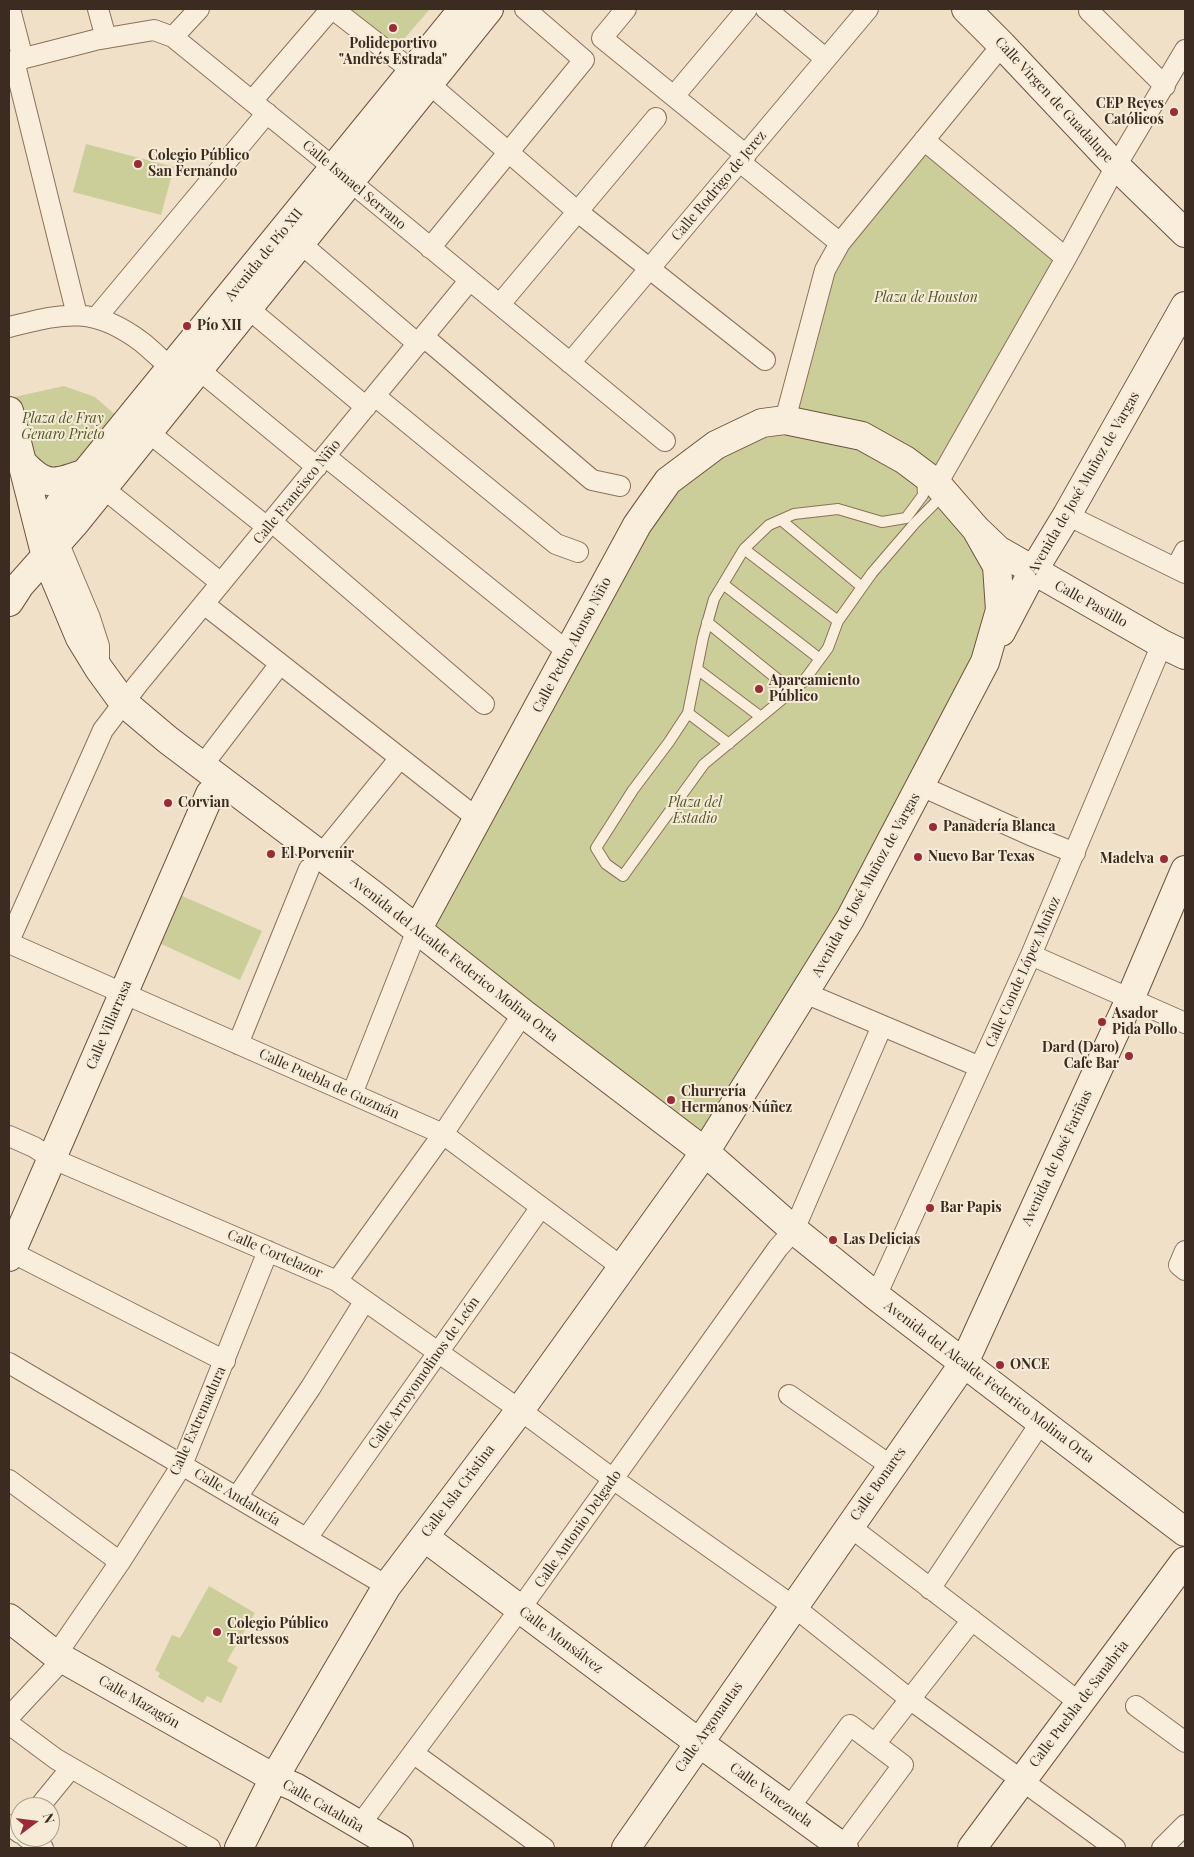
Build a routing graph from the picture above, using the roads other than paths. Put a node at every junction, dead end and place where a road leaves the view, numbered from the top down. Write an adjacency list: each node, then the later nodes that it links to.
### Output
1 (10, 9): 19 (street)
2 (98, 9): 15 (street)
3 (199, 9): 14 (street)
4 (332, 9): 20 (street); 23 (street)
5 (463, 9): 20 (street, Avenida de Pío XII)
6 (489, 9): 20 (street, Avenida de Pío XII)
7 (525, 9): 26 (street)
8 (626, 9): 22 (street)
9 (747, 9): 22 (street)
10 (766, 9): 18 (street)
11 (868, 9): 18 (street, Calle Rodrigo de Jerez)
12 (966, 9): 16 (street, Calle Virgen de Guadalupe)
13 (1089, 11): 21 (street)
14 (173, 37): 15 (street, Calle Ismael Serrano); 23 (street, Calle Ismael Serrano)
15 (106, 38): 19 (street, Calle Ismael Serrano)
16 (1002, 45): 25 (street); 28 (street, Calle Virgen de Guadalupe)
17 (1185, 50): 21 (street)
18 (826, 59): 27 (street, Calle Rodrigo de Jerez)
19 (15, 61): 41 (street)
20 (420, 77): 26 (street); 29 (street, Avenida de Pío XII)
21 (1165, 86): 28 (street)
22 (674, 96): 27 (street)
23 (260, 107): 29 (street, Calle Ismael Serrano); 41 (street)
24 (656, 118): 30 (street)
25 (924, 140): 33 (street); 35 (street)
26 (508, 152): 30 (street); 34 (street)
27 (743, 159): 33 (street); 36 (street, Calle Rodrigo de Jerez)
28 (1116, 166): 31 (street, Calle Virgen de Guadalupe); 35 (street)
29 (342, 174): 32 (street, Avenida de Pío XII); 34 (street, Calle Ismael Serrano); 46 (street, Avenida de Pío XII)
30 (578, 212): 36 (street); 38 (street)
31 (1185, 233)
32 (300, 243): 43 (street); 46 (street, Avenida de Pío XII)
33 (840, 243): 49 (street)
34 (430, 248): 37 (street, Calle Ismael Serrano)
35 (1066, 258): 56 (street)
36 (650, 267): 44 (street); 45 (street, Calle Rodrigo de Jerez)
37 (470, 281): 38 (street, Calle Ismael Serrano); 43 (street, Calle Francisco Niño)
38 (500, 304): 45 (street, Calle Ismael Serrano)
39 (1185, 306): 57 (street, Avenida de José Muñoz de Vargas)
40 (256, 315): 47 (street)
41 (86, 316): 42 (street); 46 (street)
42 (9, 327)
43 (421, 341): 47 (street, Calle Francisco Niño); 55 (street)
44 (765, 360)
45 (570, 363): 51 (street, Calle Ismael Serrano)
46 (186, 373): 50 (street, Avenida de Pío XII); 52 (street); 54 (street, Avenida de Pío XII)
47 (371, 402): 52 (street, Calle Francisco Niño); 64 (street)
48 (9, 411): 53 (street, Avenida del Alcalde Federico Molina Orta)
49 (785, 420): 56 (street); 75 (street, Calle Pedro Alonso Niño)
50 (148, 432): 54 (street, Avenida de Pío XII); 59 (street)
51 (665, 441)
52 (321, 462): 59 (street, Calle Francisco Niño); 75 (street)
53 (15, 466): 54 (street); 62 (street, Avenida del Alcalde Federico Molina Orta); 62 (street, Avenida del Alcalde Federico Molina Orta)
54 (96, 480): 62 (street, Avenida de Pío XII); 67 (street)
55 (620, 486)
56 (937, 486): 58 (lane); 60 (street); 69 (lane)
57 (1067, 515): 65 (street, Avenida de José Muñoz de Vargas); 66 (street)
58 (781, 520): 61 (lane); 69 (lane)
59 (270, 524): 67 (street, Calle Francisco Niño); 81 (street)
60 (976, 529): 65 (street, Calle Pastillo); 77 (street, Avenida de José Muñoz de Vargas)
61 (744, 549): 68 (lane); 72 (lane)
62 (48, 550): 70 (street); 82 (street, Avenida del Alcalde Federico Molina Orta); 82 (street, Avenida del Alcalde Federico Molina Orta)
63 (1185, 551): 66 (street)
64 (578, 552)
65 (1033, 571): 74 (street, Calle Pastillo); 77 (street, Avenida de José Muñoz de Vargas)
66 (1181, 571)
67 (221, 583): 71 (street, Calle Francisco Niño)
68 (723, 584): 73 (lane); 76 (lane)
69 (862, 587): 72 (lane)
70 (9, 602)
71 (204, 604): 78 (street); 82 (street, Calle Francisco Niño)
72 (838, 621): 76 (lane)
73 (707, 622): 79 (lane); 80 (lane)
74 (1174, 649): 91 (street, Calle Conde López Muñoz)
75 (568, 652): 90 (street, Calle Pedro Alonso Niño)
76 (820, 658): 80 (lane)
77 (985, 662): 88 (street, Avenida de José Muñoz de Vargas)
78 (280, 664): 86 (street); 87 (street)
79 (697, 669): 83 (lane); 84 (lane)
80 (792, 691): 84 (lane)
81 (484, 704)
82 (119, 708): 87 (street, Avenida del Alcalde Federico Molina Orta); 89 (street, Avenida del Alcalde Federico Molina Orta); 95 (street, Calle Francisco Niño)
83 (688, 713): 85 (lane); 85 (lane)
84 (760, 718): 85 (lane)
85 (729, 744)
86 (400, 758): 90 (street); 92 (street)
87 (202, 766): 92 (street, Avenida del Alcalde Federico Molina Orta)
88 (921, 786): 91 (street); 97 (street, Avenida de José Muñoz de Vargas)
89 (210, 794): 92 (street, Avenida del Alcalde Federico Molina Orta); 98 (street, Calle Villarrasa)
90 (478, 819): 94 (street, Calle Pedro Alonso Niño)
91 (1075, 852): 96 (street, Calle Conde López Muñoz)
92 (315, 862): 94 (street, Avenida del Alcalde Federico Molina Orta); 103 (street)
93 (1185, 870): 99 (street, Avenida de José Fariñas)
94 (414, 937): 101 (street, Avenida del Alcalde Federico Molina Orta); 105 (street); 108 (street, Avenida del Alcalde Federico Molina Orta)
95 (9, 942): 98 (street, Calle Puebla de Guzmán)
96 (1031, 955): 99 (street); 104 (street, Calle Conde López Muñoz)
97 (805, 993): 102 (street); 108 (street, Avenida de José Muñoz de Vargas)
98 (122, 994): 103 (street, Calle Puebla de Guzmán); 109 (street, Calle Villarrasa)
99 (1130, 999): 100 (street); 121 (street, Avenida de José Fariñas)
100 (1185, 1023)
101 (516, 1024): 106 (street); 108 (street, Avenida del Alcalde Federico Molina Orta)
102 (882, 1026): 104 (street); 111 (street, Calle Antonio Delgado)
103 (238, 1044): 105 (street, Calle Puebla de Guzmán)
104 (980, 1068): 116 (street, Calle Conde López Muñoz)
105 (352, 1094): 106 (street, Calle Puebla de Guzmán)
106 (443, 1134): 110 (street, Calle Puebla de Guzmán); 115 (street)
107 (9, 1136): 109 (street, Calle Cortelazor)
108 (701, 1157): 111 (street, Avenida del Alcalde Federico Molina Orta); 114 (street, Calle Isla Cristina)
109 (51, 1158): 112 (street, Calle Cortelazor); 113 (street, Calle Villarrasa)
110 (541, 1207): 114 (street, Calle Puebla de Guzmán); 118 (street, Calle Arroyomolinos de León)
111 (794, 1230): 116 (street, Avenida del Alcalde Federico Molina Orta); 128 (street, Calle Antonio Delgado)
112 (268, 1251): 115 (street, Calle Cortelazor); 119 (street, Calle Extremadura)
113 (10, 1255): 119 (street)
114 (623, 1268): 123 (street, Calle Isla Cristina)
115 (337, 1282): 117 (street, Calle Cortelazor)
116 (876, 1296): 121 (street, Avenida del Alcalde Federico Molina Orta)
117 (364, 1302): 118 (street, Calle Cortelazor); 129 (street)
118 (438, 1353): 123 (street, Calle Cortelazor); 133 (street, Calle Arroyomolinos de León)
119 (225, 1361): 125 (street, Calle Extremadura)
120 (9, 1363): 125 (street, Calle Andalucía)
121 (964, 1363): 124 (street, Avenida del Alcalde Federico Molina Orta); 126 (street, Calle Bonares)
122 (789, 1395): 126 (street)
123 (520, 1410): 128 (street, Calle Cortelazor); 132 (street, Calle Isla Cristina)
124 (1041, 1422): 131 (street, Avenida del Alcalde Federico Molina Orta); 137 (street)
125 (182, 1465): 129 (street, Calle Andalucía); 135 (street, Calle Extremadura)
126 (891, 1466): 130 (street, Calle Bonares)
127 (9, 1480): 135 (street)
128 (613, 1480): 138 (street, Calle Cortelazor); 139 (street, Calle Antonio Delgado)
129 (238, 1497): 133 (street, Calle Andalucía)
130 (848, 1526): 137 (street); 138 (street, Calle Bonares)
131 (1185, 1532)
132 (424, 1537): 136 (street, Calle Isla Cristina); 139 (street, Calle Monsálvez)
133 (307, 1538): 136 (street, Calle Andalucía)
134 (1185, 1561): 144 (street, Calle Puebla de Sanabria)
135 (120, 1562): 142 (street, Calle Extremadura)
136 (387, 1586): 153 (street, Calle Isla Cristina)
137 (930, 1588): 141 (street)
138 (793, 1606): 143 (street, Calle Cortelazor); 148 (street, Calle Argonautas)
139 (520, 1609): 148 (street, Calle Monsálvez); 151 (street, Calle Antonio Delgado)
140 (9, 1618): 142 (street, Calle Mazagón)
141 (972, 1620): 143 (street); 144 (street)
142 (59, 1657): 146 (street, Calle Extremadura); 153 (street, Calle Mazagón)
143 (911, 1700): 150 (street); 154 (street, Calle Cortelazor)
144 (1080, 1703): 154 (street, Calle Puebla de Sanabria)
145 (1136, 1706): 149 (street)
146 (9, 1717)
147 (9, 1724): 152 (street)
148 (698, 1742): 156 (street, Calle Venezuela); 159 (street, Calle Argonautas)
149 (1185, 1742)
150 (875, 1744): 156 (street); 166 (street)
151 (413, 1753): 158 (street, Calle Antonio Delgado); 165 (street)
152 (71, 1768): 155 (street); 162 (street)
153 (274, 1778): 158 (street, Calle Cataluña); 163 (street, Calle Isla Cristina)
154 (1022, 1781): 160 (street, Calle Puebla de Sanabria); 167 (street, Calle Cortelazor)
155 (47, 1797)
156 (788, 1808): 166 (street, Calle Venezuela)
157 (1185, 1825): 161 (street)
158 (359, 1826): 164 (street, Calle Cataluña)
159 (633, 1845)
160 (977, 1847)
161 (1166, 1847)
162 (210, 1848)
163 (239, 1848)
164 (398, 1848)
165 (544, 1848)
166 (843, 1848)
167 (1115, 1848)

